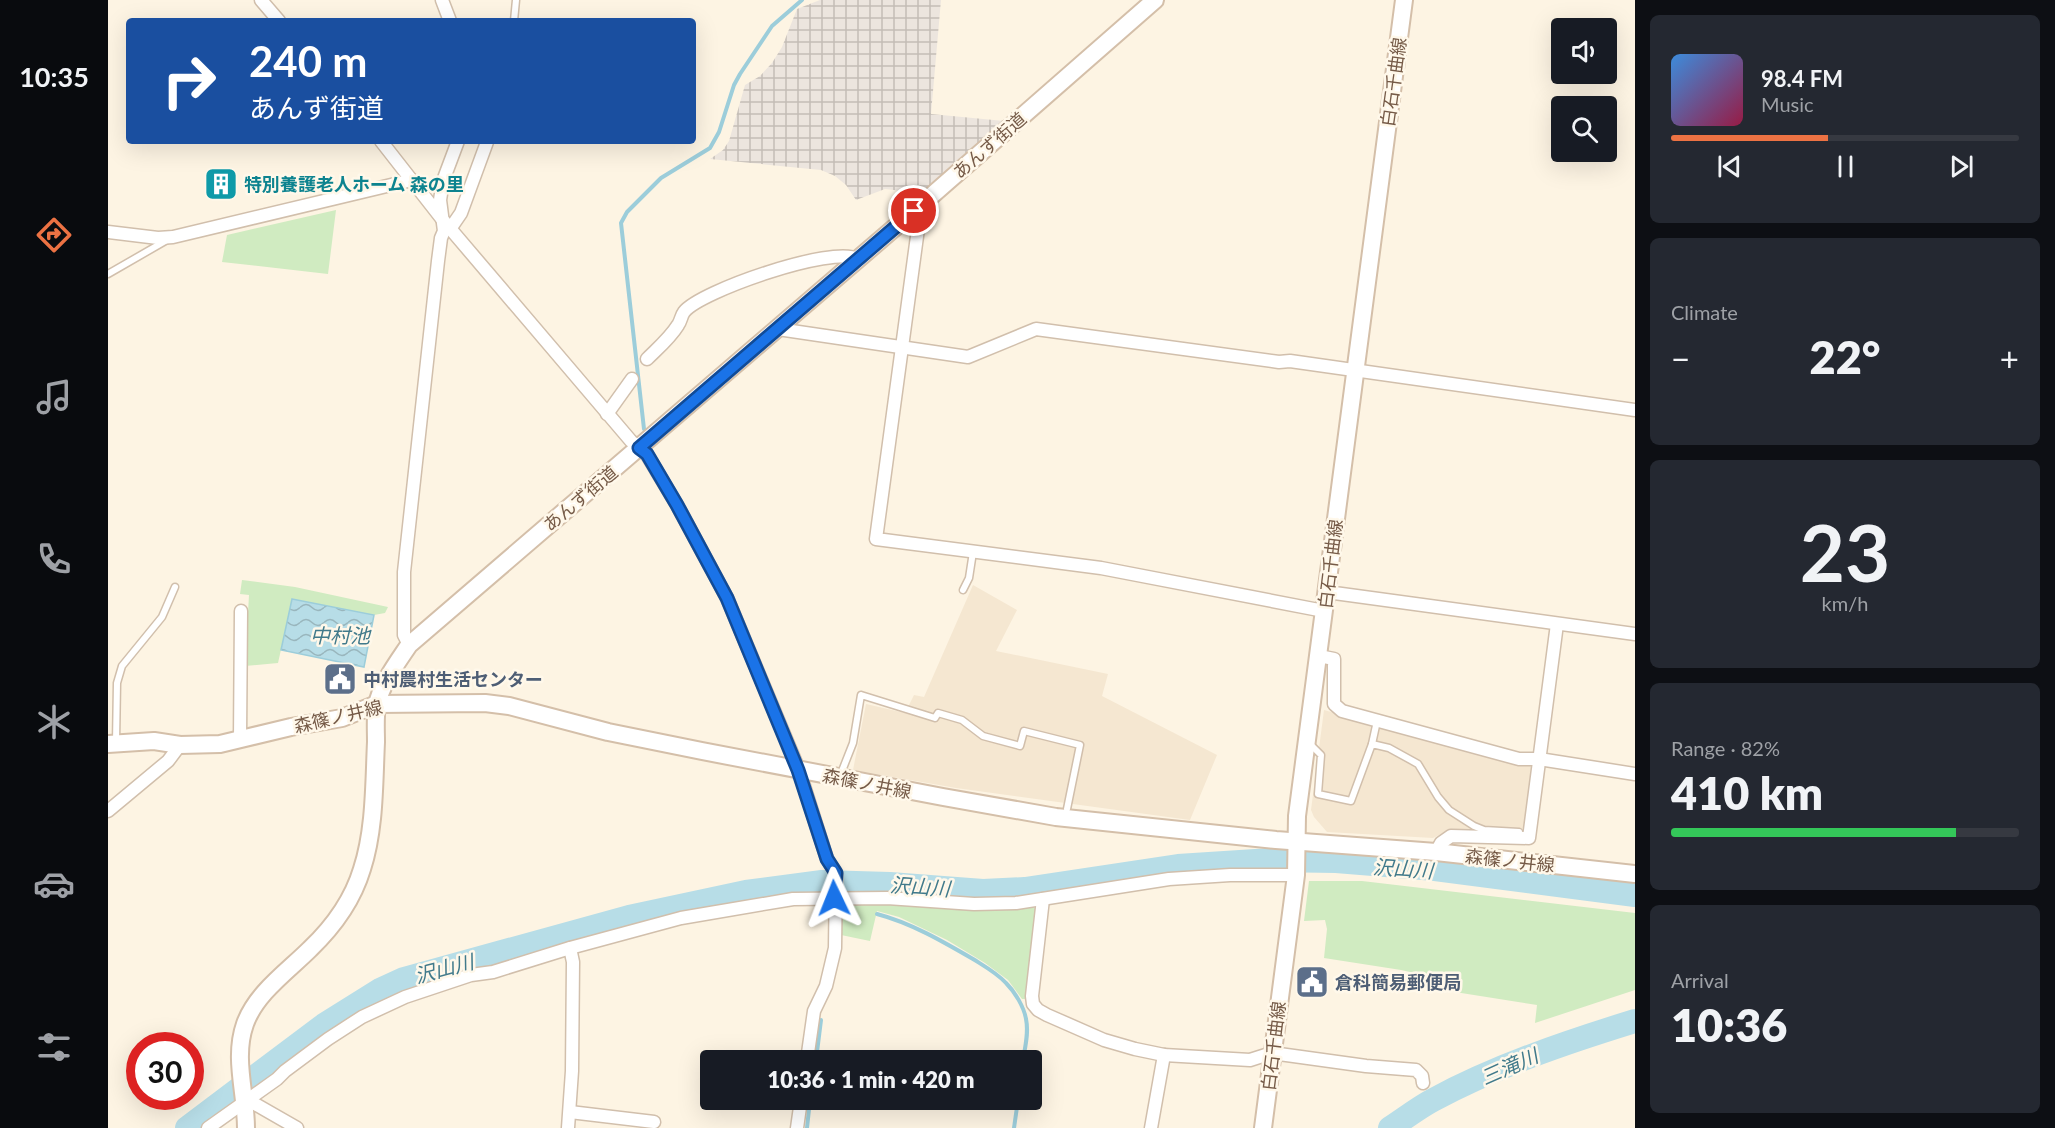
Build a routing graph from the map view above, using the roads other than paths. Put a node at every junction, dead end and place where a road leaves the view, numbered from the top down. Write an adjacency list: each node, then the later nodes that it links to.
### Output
1 (261, 0): 6 (street)
2 (442, 0): 7 (street)
3 (516, 0): 8 (lane)
4 (1155, 0): 13 (main road, あんず街道)
5 (1404, 0): 22 (main road, 白石千曲線)
6 (276, 18)
7 (449, 18)
8 (514, 18)
9 (383, 144): 12 (street)
10 (458, 144): 14 (street)
11 (486, 144): 14 (street)
12 (412, 180): 14 (street); 16 (street)
13 (914, 211): 17 (main road, あんず街道); 20 (street)
14 (446, 224): 25 (street); 35 (street)
15 (108, 232): 16 (street)
16 (173, 237): 18 (lane)
17 (857, 259): 19 (main road, あんず街道); 21 (street)
18 (108, 274)
19 (778, 329): 20 (street); 26 (main road, あんず街道)
20 (903, 347): 22 (street); 27 (street)
21 (647, 359)
22 (1354, 371): 24 (street); 30 (main road, 白石千曲線)
23 (632, 379): 25 (street)
24 (1635, 410)
25 (607, 414): 26 (street)
26 (639, 448): 35 (main road, あんず街道); 45 (street)
27 (973, 552): 29 (lane); 32 (street)
28 (175, 587): 41 (lane)
29 (963, 590)
30 (1327, 592): 32 (main road, 白石千曲線); 33 (street)
31 (241, 611): 39 (street)
32 (1324, 611): 36 (main road, 白石千曲線)
33 (1557, 624): 34 (street); 44 (street)
34 (1635, 634)
35 (409, 645): 37 (main road, あんず街道)
36 (1319, 656): 38 (street); 40 (main road, 白石千曲線)
37 (377, 704): 39 (main road, 森篠ノ井線); 45 (main road, 森篠ノ井線); 62 (main road)
38 (1377, 721): 42 (lane); 44 (street)
39 (240, 739): 43 (main road, 森篠ノ井線)
40 (1307, 741): 42 (lane); 51 (main road, 白石千曲線)
41 (112, 743): 43 (main road, 森篠ノ井線)
42 (1372, 744): 50 (lane)
43 (180, 745): 49 (street)
44 (1539, 759): 46 (street); 50 (street)
45 (798, 770): 47 (main road, 森篠ノ井線); 55 (street)
46 (1635, 774)
47 (840, 777): 48 (lane); 51 (main road, 森篠ノ井線)
48 (1067, 809)
49 (108, 811)
50 (1530, 833): 52 (street)
51 (1298, 844): 52 (main road, 森篠ノ井線); 53 (main road, 白石千曲線)
52 (1436, 852): 54 (main road, 森篠ノ井線)
53 (1296, 874): 56 (street); 59 (main road, 白石千曲線)
54 (1635, 874)
55 (835, 895): 56 (street); 57 (street); 58 (street)
56 (1043, 899): 60 (street)
57 (570, 948): 62 (street); 64 (street)
58 (808, 1050)
59 (1272, 1053): 60 (street); 61 (street); 72 (main road, 白石千曲線)
60 (1164, 1055): 71 (street)
61 (1423, 1083)
62 (246, 1099): 66 (street); 67 (main road); 68 (street)
63 (800, 1110): 70 (street)
64 (570, 1112): 65 (street); 69 (street)
65 (654, 1122)
66 (208, 1128)
67 (246, 1128)
68 (297, 1128)
69 (568, 1128)
70 (797, 1128)
71 (1151, 1128)
72 (1263, 1128)

